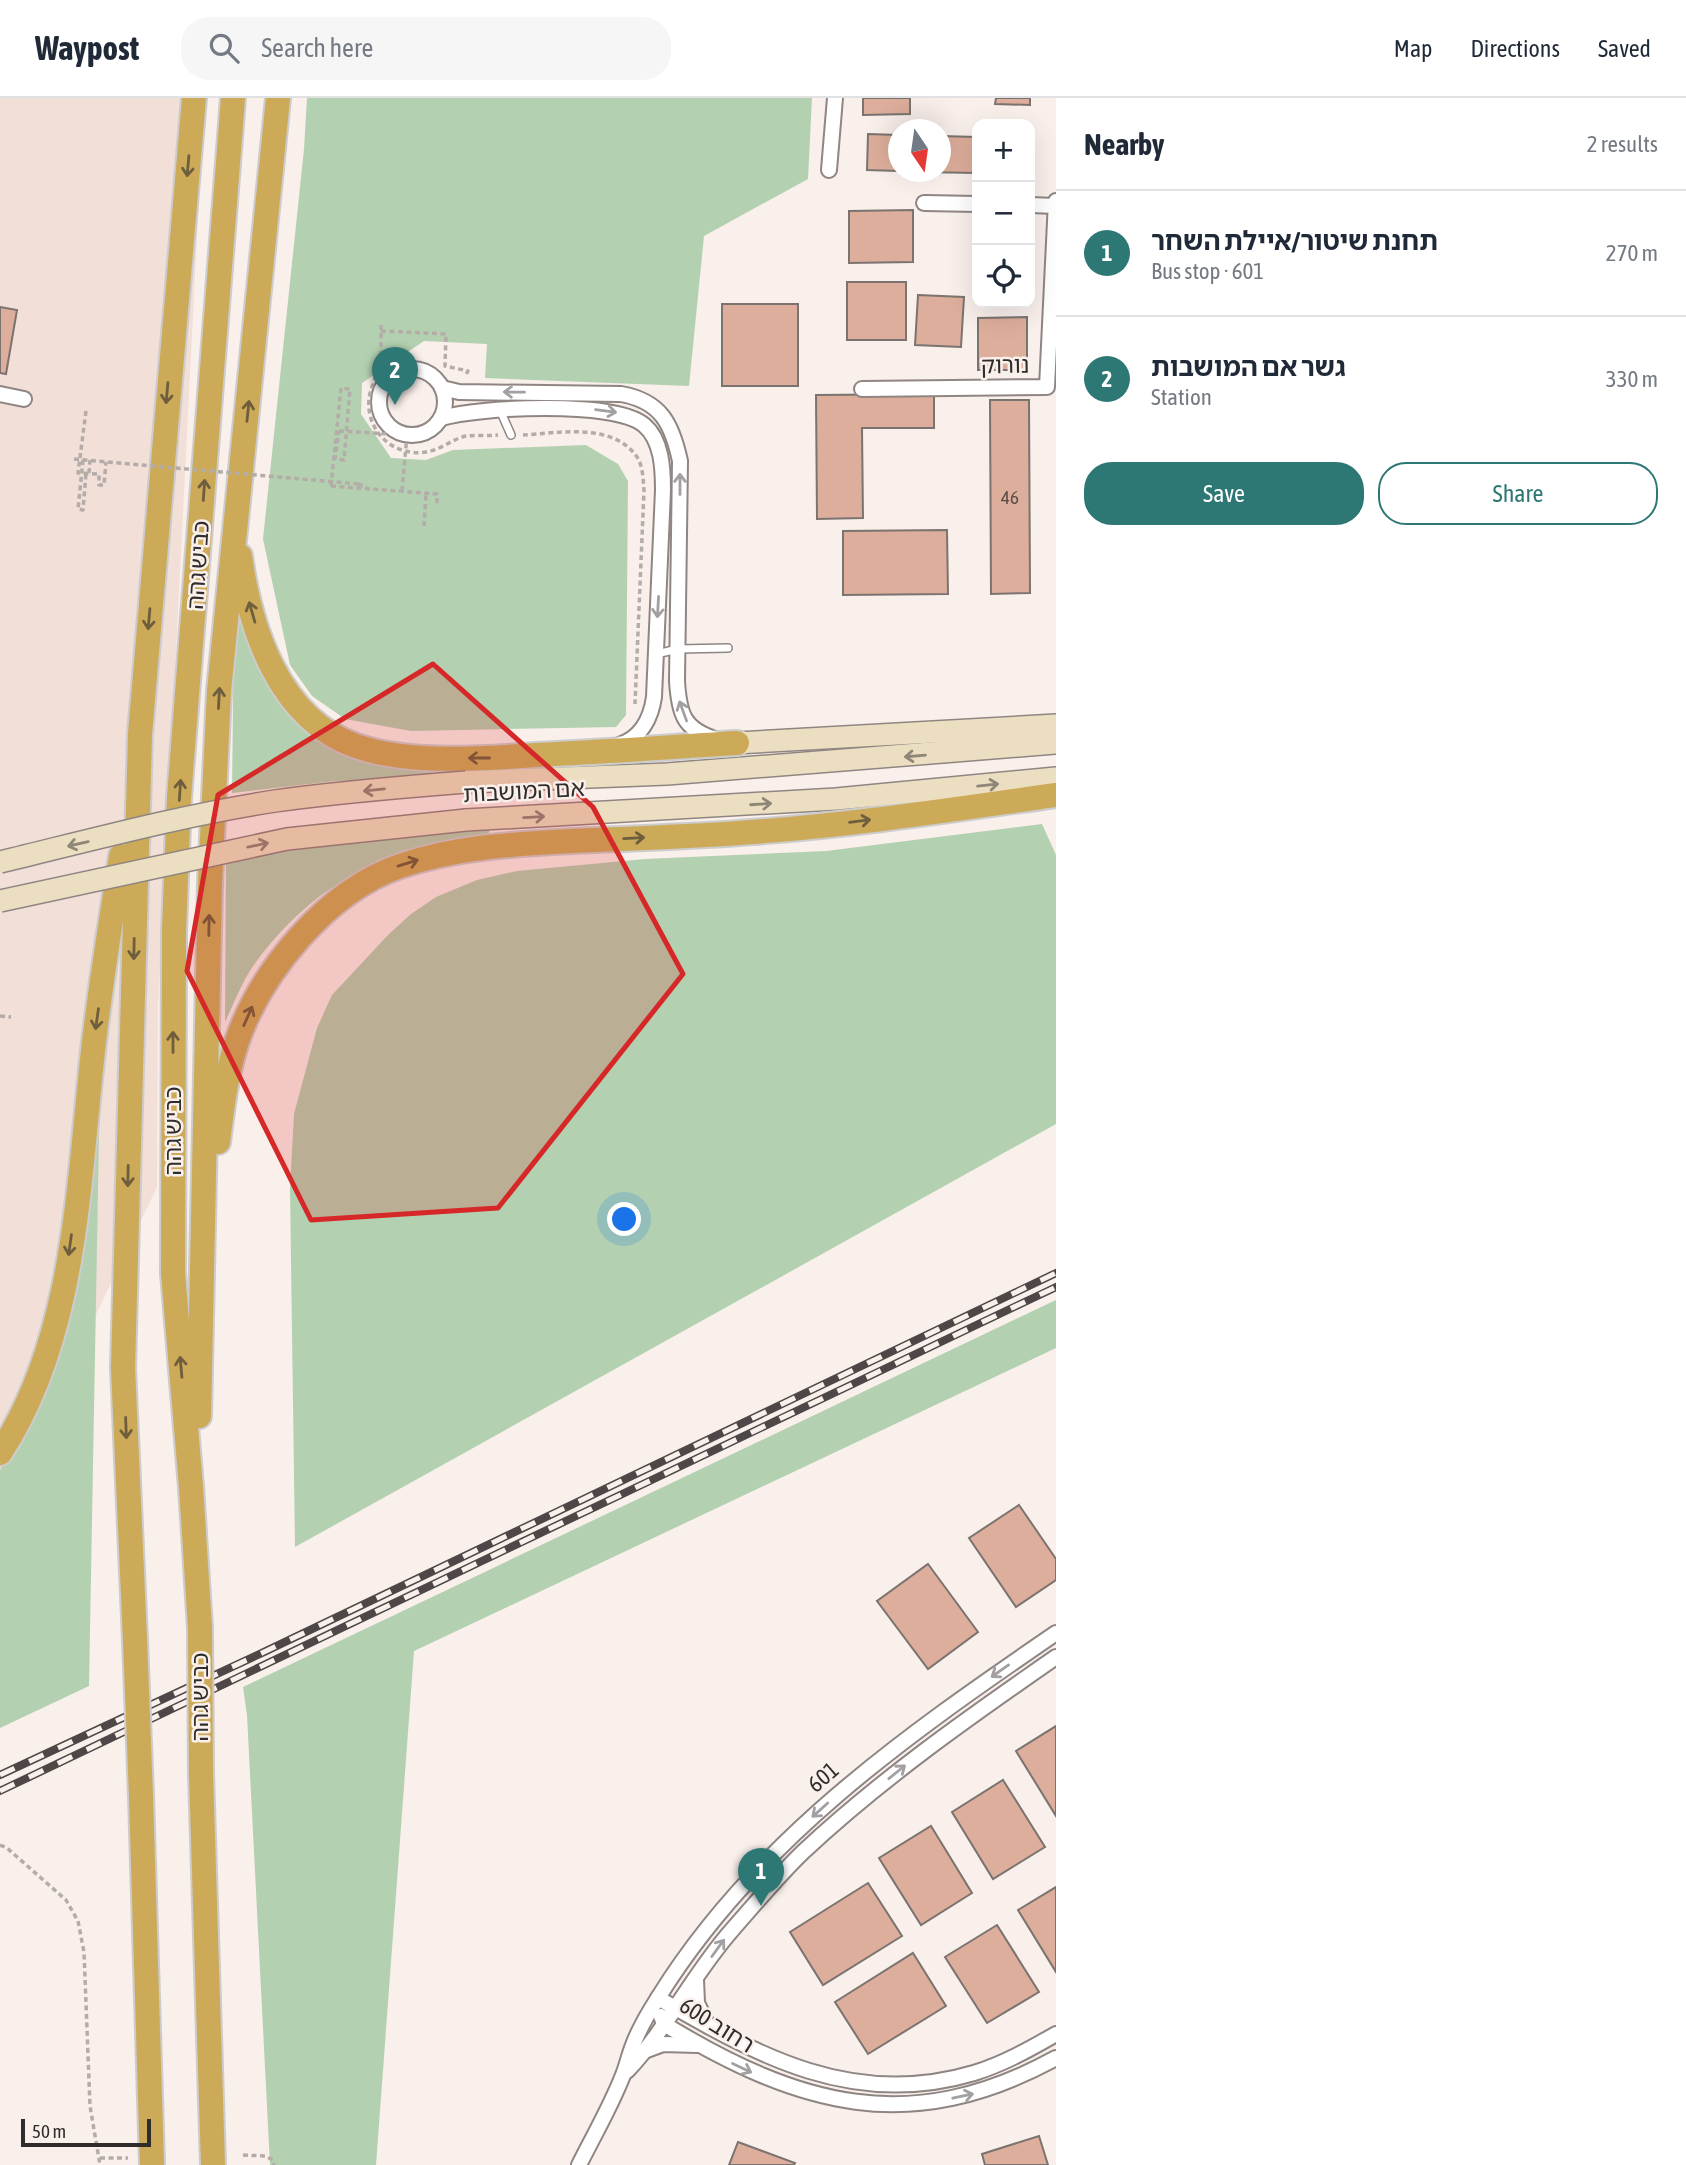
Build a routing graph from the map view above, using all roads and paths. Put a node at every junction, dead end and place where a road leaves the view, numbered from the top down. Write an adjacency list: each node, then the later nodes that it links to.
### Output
1 (194, 98): 43 (highway, כביש גהה, one-way to 43)
2 (233, 98): 55 (highway, כביש גהה, one-way to 2)
3 (278, 98): 37 (highway, one-way to 3)
4 (835, 98): 5 (street)
5 (829, 170)
6 (924, 203): 7 (street)
7 (972, 204)
8 (1056, 204): 9 (street); 13 (street, נורוק)
9 (1035, 205)
10 (381, 325): 11 (path)
11 (381, 331): 14 (path); 21 (path)
12 (442, 388): 14 (street); 20 (street); 22 (street)
13 (862, 390)
14 (459, 392): 39 (street, one-way to 14)
15 (0, 394): 16 (street)
16 (24, 399)
17 (500, 409): 19 (street); 23 (lane); 40 (street, one-way to 40)
18 (86, 411): 30 (path)
19 (461, 412): 20 (street); 24 (path)
20 (441, 418): 22 (street)
21 (378, 433): 22 (path); 25 (path); 31 (path, bridge)
22 (407, 435): 25 (path)
23 (511, 435): 24 (path); 42 (path)
24 (465, 436): 25 (path)
25 (405, 453): 33 (path)
26 (74, 459): 27 (path, bridge)
27 (83, 460): 28 (path, bridge); 30 (path, bridge)
28 (90, 460): 29 (path, bridge); 30 (path)
29 (106, 462): 30 (path); 31 (path, bridge)
30 (87, 473)
31 (331, 485): 32 (path); 32 (path, bridge)
32 (372, 489): 33 (path)
33 (402, 491): 34 (path)
34 (426, 493): 35 (path); 36 (path)
35 (437, 504)
36 (424, 526)
37 (236, 528): 46 (highway, one-way to 37); 53 (highway, one-way to 37)
38 (728, 648): 39 (lane)
39 (678, 649): 40 (lane); 44 (street, one-way to 39)
40 (656, 654): 42 (street)
41 (1056, 725): 44 (main road)
42 (642, 728): 46 (street)
43 (139, 734): 54 (highway, one-way to 54); 73 (highway, כביש גהה, one-way to 73, bridge)
44 (737, 743): 46 (highway)
45 (1056, 743): 49 (main road, אם המושבות, one-way to 49, bridge)
46 (596, 752)
47 (1056, 778): 50 (main road, אם המושבות, one-way to 47, bridge)
48 (1056, 795): 53 (highway, one-way to 48)
49 (0, 862)
50 (0, 901)
51 (0, 1016): 52 (path)
52 (11, 1017)
53 (201, 1275): 55 (highway)
54 (0, 1452)
55 (196, 1557): 74 (highway, כביש גהה, bridge)
56 (1056, 1633): 60 (street, 601, one-way to 60)
57 (1056, 1657): 59 (street, 601, one-way to 57)
58 (0, 1845): 70 (path)
59 (696, 1980): 61 (street, 601); 63 (street)
60 (658, 1998): 61 (street, רחוב 600); 62 (street, רחוב 600); 68 (street, 601)
61 (676, 2008): 62 (street, 601); 63 (street, רחוב 600)
62 (664, 2024): 65 (street, רחוב 600); 66 (street, 601)
63 (709, 2027): 64 (street, רחוב 600)
64 (1056, 2034)
65 (699, 2045): 66 (street); 67 (street, רחוב 600, one-way to 67)
66 (647, 2050): 68 (street, 601)
67 (1056, 2058)
68 (624, 2074): 76 (street)
69 (243, 2155): 75 (path)
70 (100, 2158): 71 (path); 72 (path)
71 (128, 2158)
72 (100, 2165)
73 (152, 2165)
74 (214, 2165)
75 (274, 2165)
76 (579, 2165)

